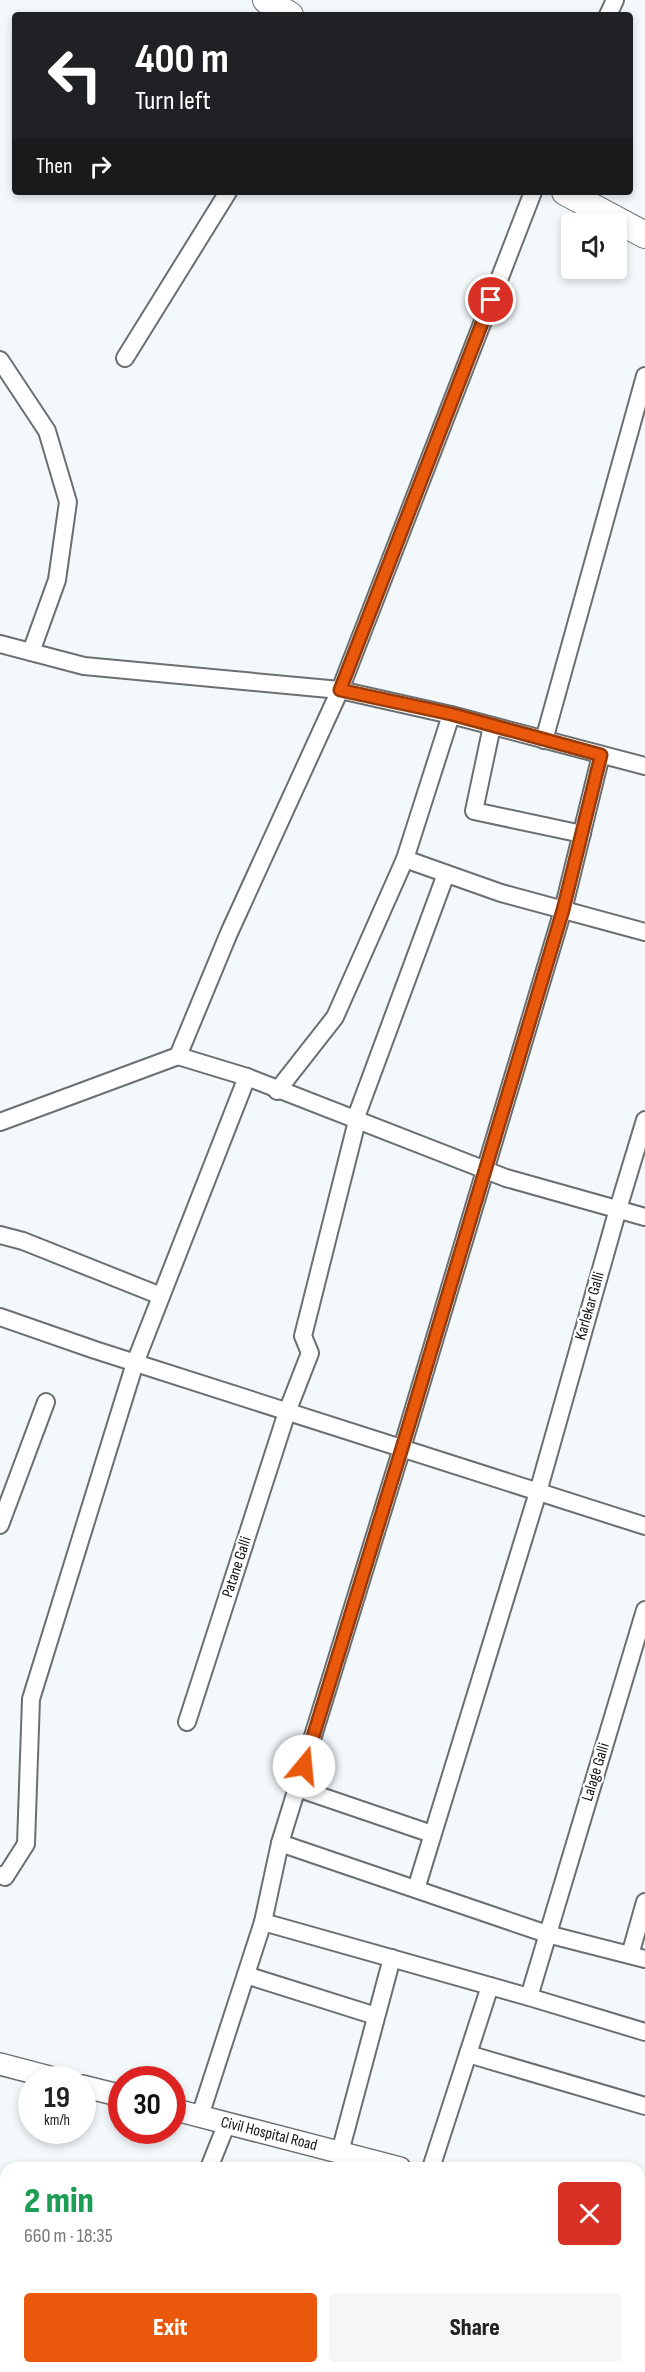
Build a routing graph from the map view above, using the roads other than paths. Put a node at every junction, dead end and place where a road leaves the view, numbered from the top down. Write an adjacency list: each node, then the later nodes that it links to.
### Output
1 (266, 0): 2 (highway)
2 (285, 12)
3 (226, 195): 7 (street)
4 (532, 195): 12 (street)
5 (571, 195): 6 (highway)
6 (645, 235)
7 (125, 358)
8 (0, 360): 11 (street)
9 (645, 376): 15 (street)
10 (0, 644): 11 (street)
11 (31, 652): 12 (street)
12 (340, 690): 13 (street); 23 (street)
13 (451, 714): 14 (street); 19 (street)
14 (492, 726): 15 (street); 18 (street)
15 (544, 740): 16 (street)
16 (601, 755): 17 (street); 18 (street)
17 (645, 766)
18 (582, 834): 21 (street)
19 (405, 859): 20 (street); 25 (street)
20 (446, 874): 21 (street); 27 (street, Patane Galli)
21 (563, 910): 22 (street); 29 (street)
22 (645, 932)
23 (178, 1056): 24 (street); 28 (street)
24 (247, 1077): 25 (street); 33 (street)
25 (277, 1091): 27 (street)
26 (645, 1120): 30 (street, Karlekar Galli)
27 (356, 1121): 29 (street); 37 (street, Patane Galli)
28 (0, 1122)
29 (485, 1170): 30 (street); 38 (street)
30 (618, 1209): 31 (street); 39 (street, Karlekar Galli)
31 (645, 1217)
32 (0, 1235): 33 (street)
33 (161, 1296): 35 (street)
34 (0, 1317): 35 (street)
35 (135, 1363): 37 (street); 47 (street)
36 (46, 1402): 40 (street)
37 (287, 1412): 38 (street); 43 (street, Patane Galli)
38 (402, 1448): 39 (street); 44 (street)
39 (538, 1492): 41 (street); 45 (street, Karlekar Galli)
40 (0, 1525)
41 (645, 1526)
42 (644, 1618): 51 (street, Lalage Galli)
43 (187, 1722)
44 (297, 1788): 45 (street); 46 (street)
45 (432, 1834): 48 (street, Karlekar Galli)
46 (280, 1843): 48 (street); 50 (street)
47 (2, 1881)
48 (416, 1889): 51 (street)
49 (645, 1902): 52 (street)
50 (263, 1922): 53 (street); 54 (street)
51 (548, 1934): 52 (street); 56 (street, Lalage Galli)
52 (637, 1957)
53 (392, 1958): 55 (street); 57 (street)
54 (246, 1975): 57 (street); 64 (street)
55 (490, 1986): 56 (street); 59 (street)
56 (529, 1997): 58 (street)
57 (376, 2016): 66 (street)
58 (645, 2032)
59 (468, 2054): 62 (street); 69 (street)
60 (0, 2064): 61 (main road)
61 (18, 2069)
62 (645, 2106)
63 (186, 2112): 64 (main road, Civil Hospital Road)
64 (200, 2116): 65 (main road, Civil Hospital Road)
65 (227, 2123): 66 (main road, Civil Hospital Road); 67 (street)
66 (340, 2152): 68 (main road, Civil Hospital Road)
67 (211, 2162)
68 (378, 2162)
69 (433, 2162)

